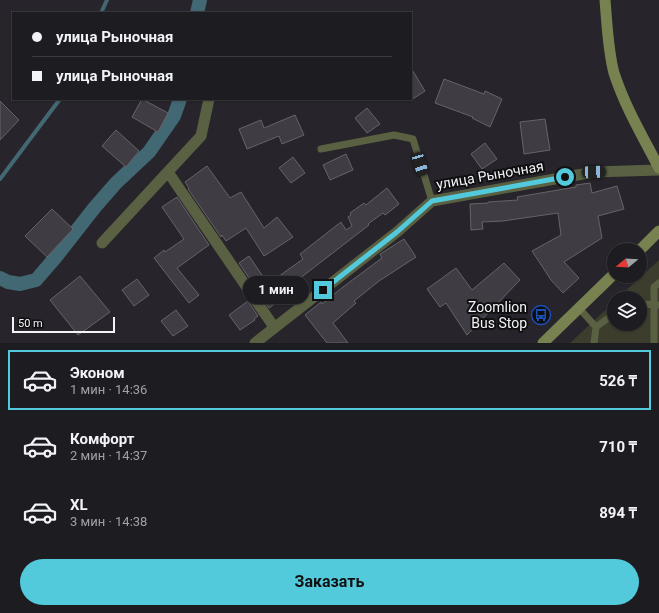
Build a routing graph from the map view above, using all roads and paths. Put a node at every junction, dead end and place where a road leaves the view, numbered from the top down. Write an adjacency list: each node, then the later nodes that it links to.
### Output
1 (605, 0): 4 (main road)
2 (209, 100): 5 (street)
3 (321, 149): 6 (lane)
4 (659, 169): 6 (street, улица Рыночная)
5 (168, 172): 8 (street); 16 (street)
6 (432, 201): 16 (street, улица Рыночная)
7 (659, 231): 9 (main road)
8 (102, 243)
9 (647, 243)
10 (607, 280): 14 (main road)
11 (659, 283): 13 (lane)
12 (647, 304): 13 (lane)
13 (657, 305): 21 (lane)
14 (578, 307): 17 (lane); 19 (main road)
15 (607, 319): 17 (lane)
16 (274, 327): 18 (street, улица Рыночная)
17 (596, 327): 20 (lane)
18 (255, 343)
19 (543, 343)
20 (594, 343)
21 (654, 343)

